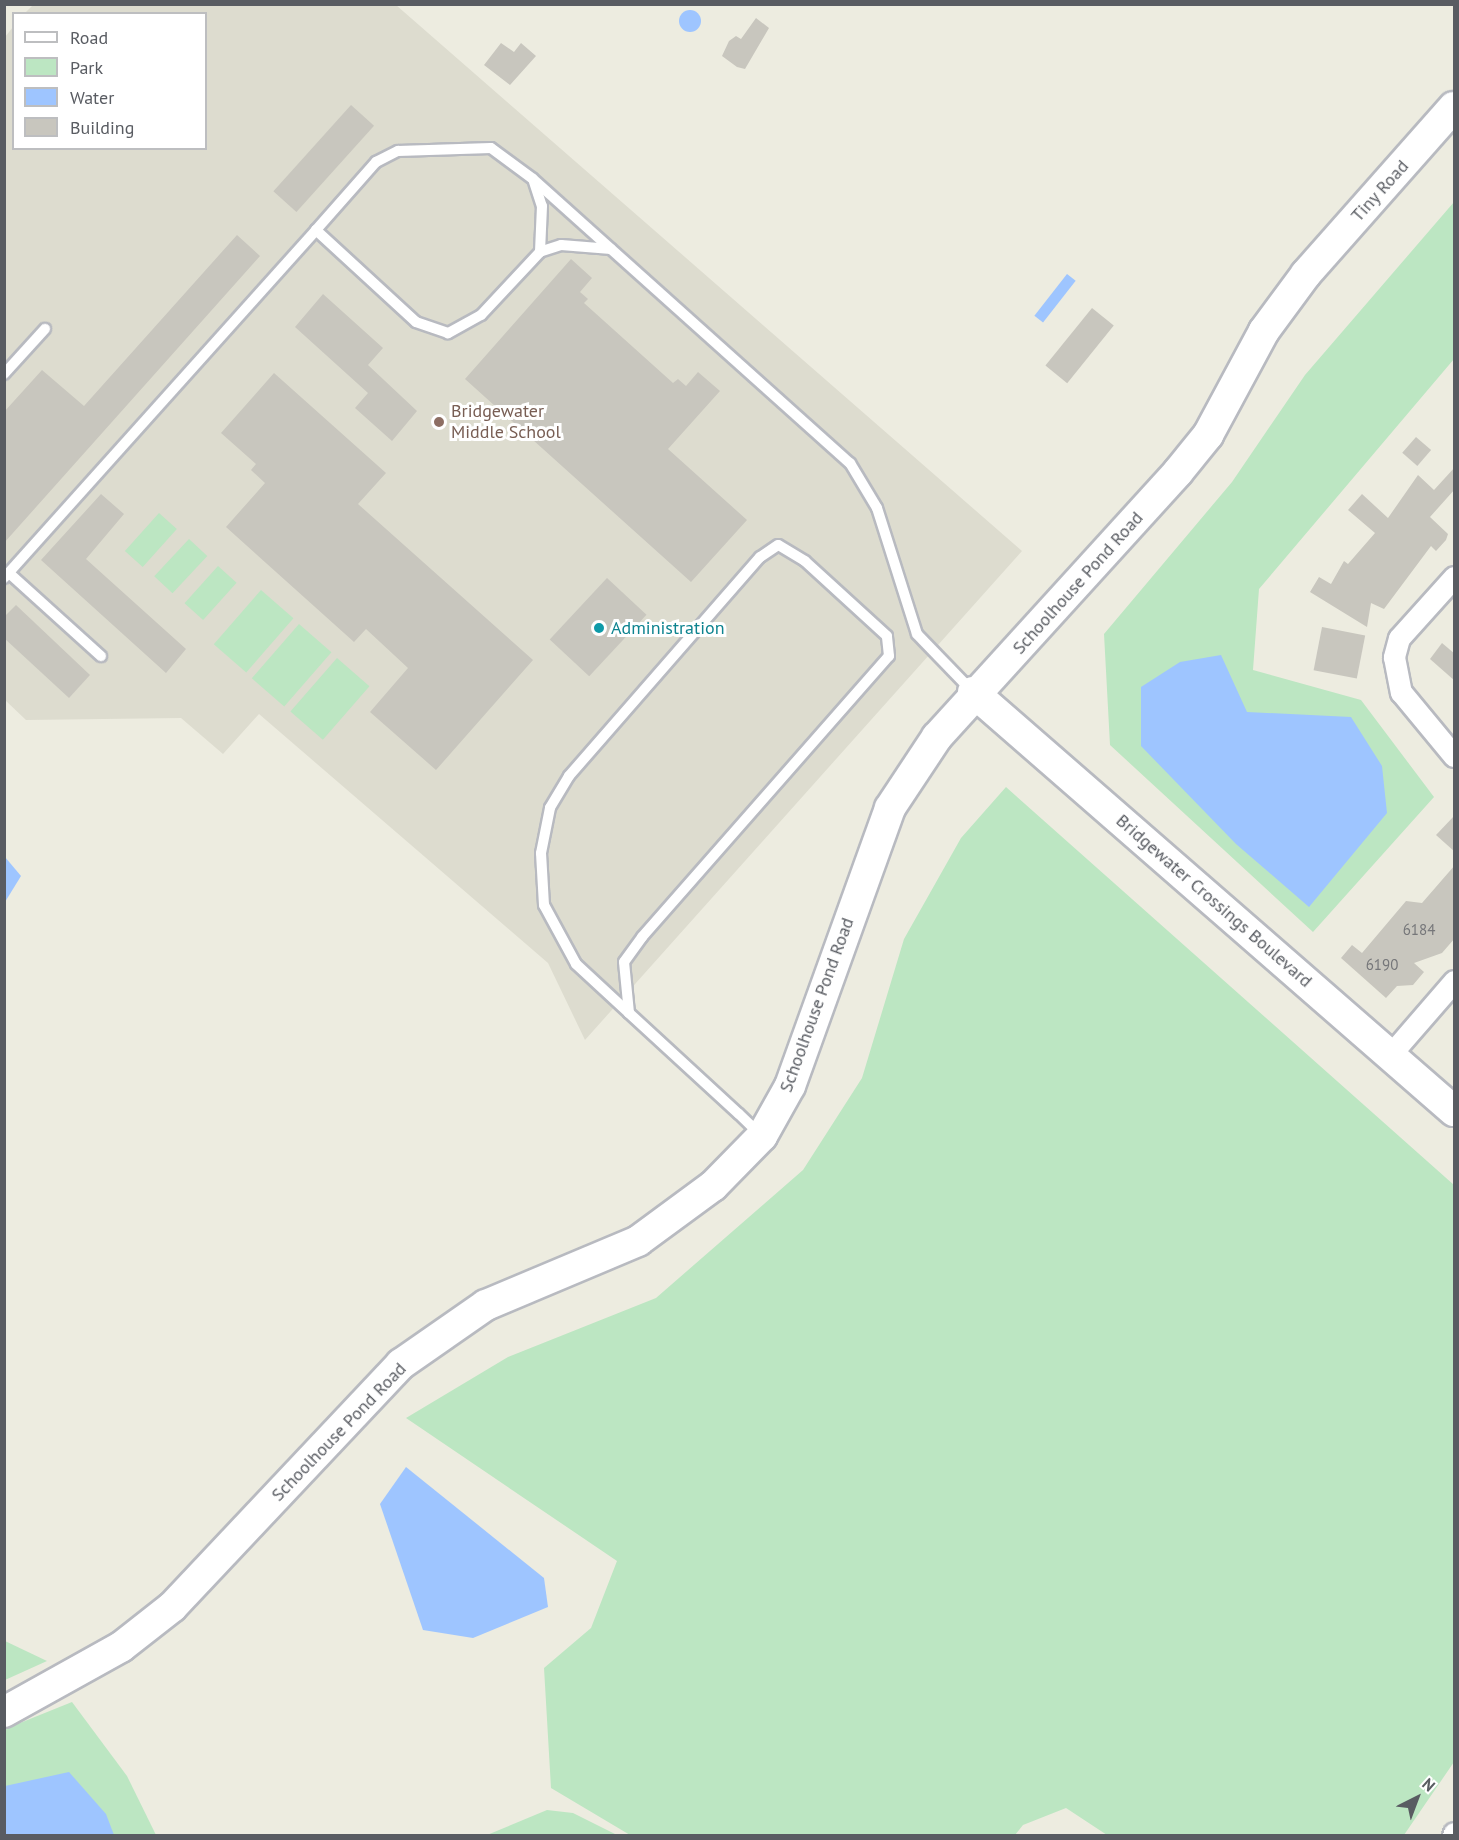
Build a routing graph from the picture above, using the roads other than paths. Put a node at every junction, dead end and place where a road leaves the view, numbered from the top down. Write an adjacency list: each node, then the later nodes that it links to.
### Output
1 (1455, 107): 6 (street, Tiny Road)
2 (533, 179): 3 (lane); 4 (lane); 5 (lane)
3 (316, 230): 5 (lane); 9 (lane)
4 (611, 249): 5 (lane); 12 (lane)
5 (540, 252)
6 (1306, 274): 12 (street, Schoolhouse Pond Road)
7 (45, 329): 8 (lane)
8 (4, 374)
9 (7, 575): 11 (lane)
10 (1455, 577): 13 (street)
11 (100, 656)
12 (973, 692): 16 (street, Bridgewater Crossings Boulevard); 18 (street, Schoolhouse Pond Road)
13 (1455, 756)
14 (1455, 981): 16 (street)
15 (629, 1013): 15 (lane); 18 (lane)
16 (1390, 1055): 17 (street, Bridgewater Crossings Boulevard)
17 (1455, 1111)
18 (762, 1136): 19 (street, Schoolhouse Pond Road)
19 (4, 1712)

